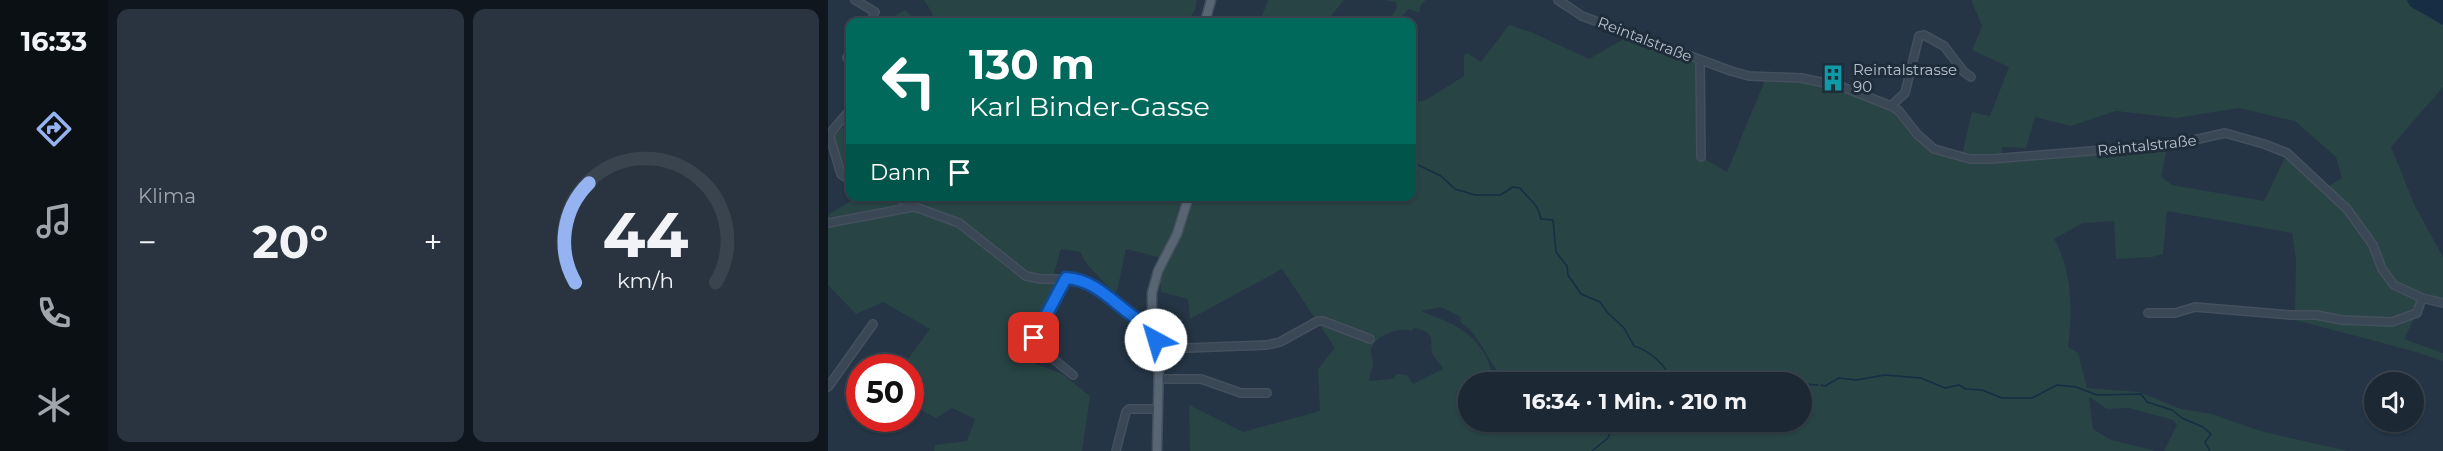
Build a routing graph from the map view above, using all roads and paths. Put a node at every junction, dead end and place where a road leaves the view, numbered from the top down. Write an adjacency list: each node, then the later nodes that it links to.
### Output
1 (855, 0): 4 (street)
2 (1211, 0): 5 (main road)
3 (1558, 0): 6 (street, Reintalstraße)
4 (874, 18)
5 (1206, 18)
6 (1700, 60): 8 (street, Reintalstraße); 10 (street, Reintalstraße)
7 (1971, 77): 8 (street)
8 (1891, 106): 17 (street, Reintalstraße)
9 (846, 115): 11 (street)
10 (1701, 157)
11 (846, 177)
12 (902, 201): 14 (street)
13 (1187, 201): 21 (main road)
14 (913, 207): 15 (street); 16 (street)
15 (828, 223)
16 (1066, 278): 21 (street); 24 (street)
17 (2422, 298): 18 (street, Reintalstraße); 19 (street)
18 (2443, 303)
19 (2148, 313)
20 (873, 324): 26 (street)
21 (1153, 327): 23 (main road)
22 (1370, 339): 23 (street)
23 (1157, 346): 25 (main road)
24 (1073, 375)
25 (1159, 379): 27 (street); 28 (main road)
26 (828, 387)
27 (1267, 393)
28 (1157, 409): 29 (street); 30 (main road)
29 (1116, 451)
30 (1157, 451)

